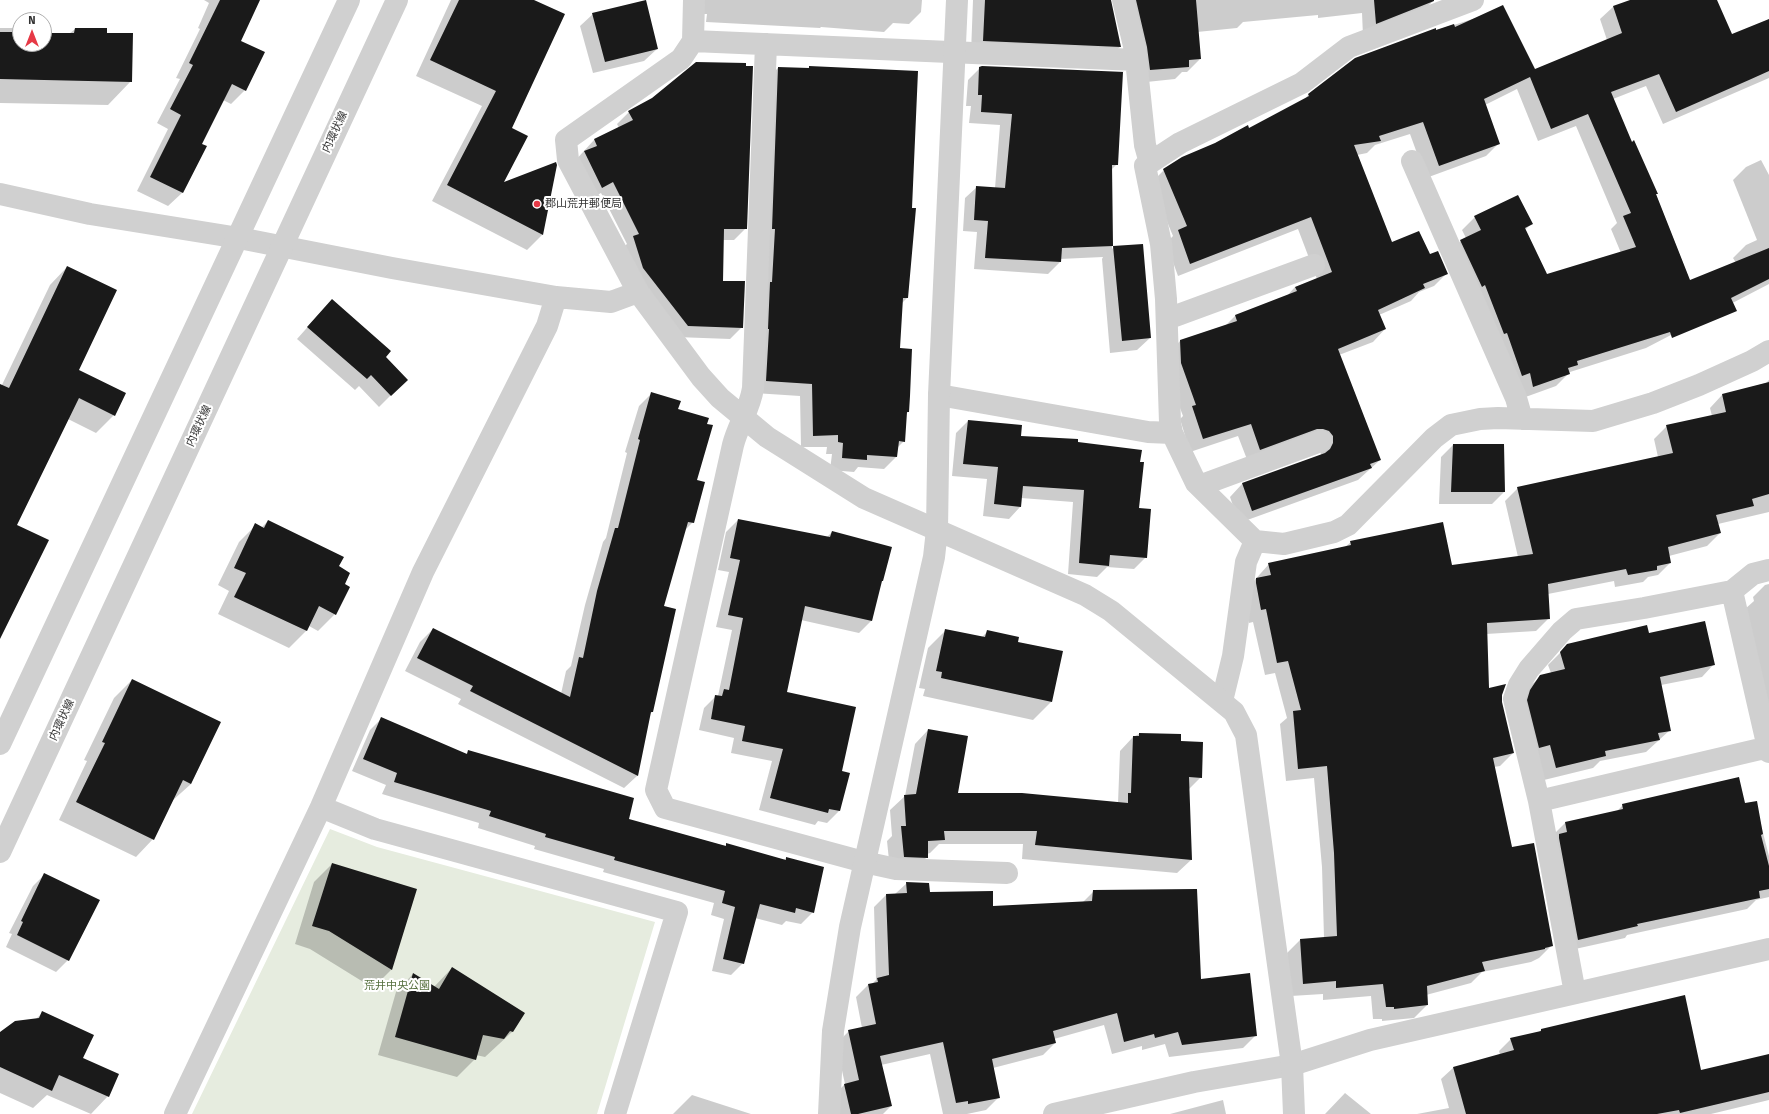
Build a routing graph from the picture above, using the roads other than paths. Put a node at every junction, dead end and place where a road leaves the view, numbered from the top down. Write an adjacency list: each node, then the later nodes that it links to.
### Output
1 (349, 0): 14 (street)
2 (396, 0): 15 (street, 内環状線)
3 (694, 0): 7 (street)
4 (957, 0): 9 (street)
5 (1124, 0): 10 (street)
6 (1473, 0): 12 (street)
7 (693, 41): 8 (street); 17 (street)
8 (766, 44): 9 (street); 22 (street)
9 (955, 51): 10 (street); 21 (street)
10 (1136, 60): 12 (street)
11 (1412, 161): 23 (street)
12 (1150, 163): 19 (street)
13 (0, 194): 14 (street)
14 (238, 238): 15 (street); 32 (street)
15 (282, 246): 18 (street); 36 (street, 内環状線)
16 (1314, 265): 19 (street)
17 (638, 292): 18 (street); 22 (street)
18 (556, 296): 35 (street)
19 (1167, 319): 24 (street)
20 (1769, 351): 23 (street)
21 (939, 395): 24 (street); 27 (street)
22 (744, 417): 27 (street); 37 (street)
23 (1522, 419): 28 (street)
24 (1172, 433): 26 (street)
25 (1321, 441): 26 (street)
26 (1199, 486): 28 (street)
27 (937, 530): 31 (street); 37 (street)
28 (1255, 541): 31 (street)
29 (1769, 570): 30 (street)
30 (1732, 591): 33 (street); 34 (street)
31 (1222, 701): 41 (street)
32 (0, 744)
33 (1769, 749): 34 (street)
34 (1539, 801): 40 (street)
35 (321, 807): 42 (street); 43 (street)
36 (0, 852)
37 (864, 862): 38 (street); 44 (street)
38 (1007, 872)
39 (1769, 948): 40 (street)
40 (1575, 993): 41 (street)
41 (1292, 1064): 45 (street); 46 (street)
42 (175, 1114)
43 (615, 1114)
44 (830, 1114)
45 (1054, 1114)
46 (1294, 1114)

